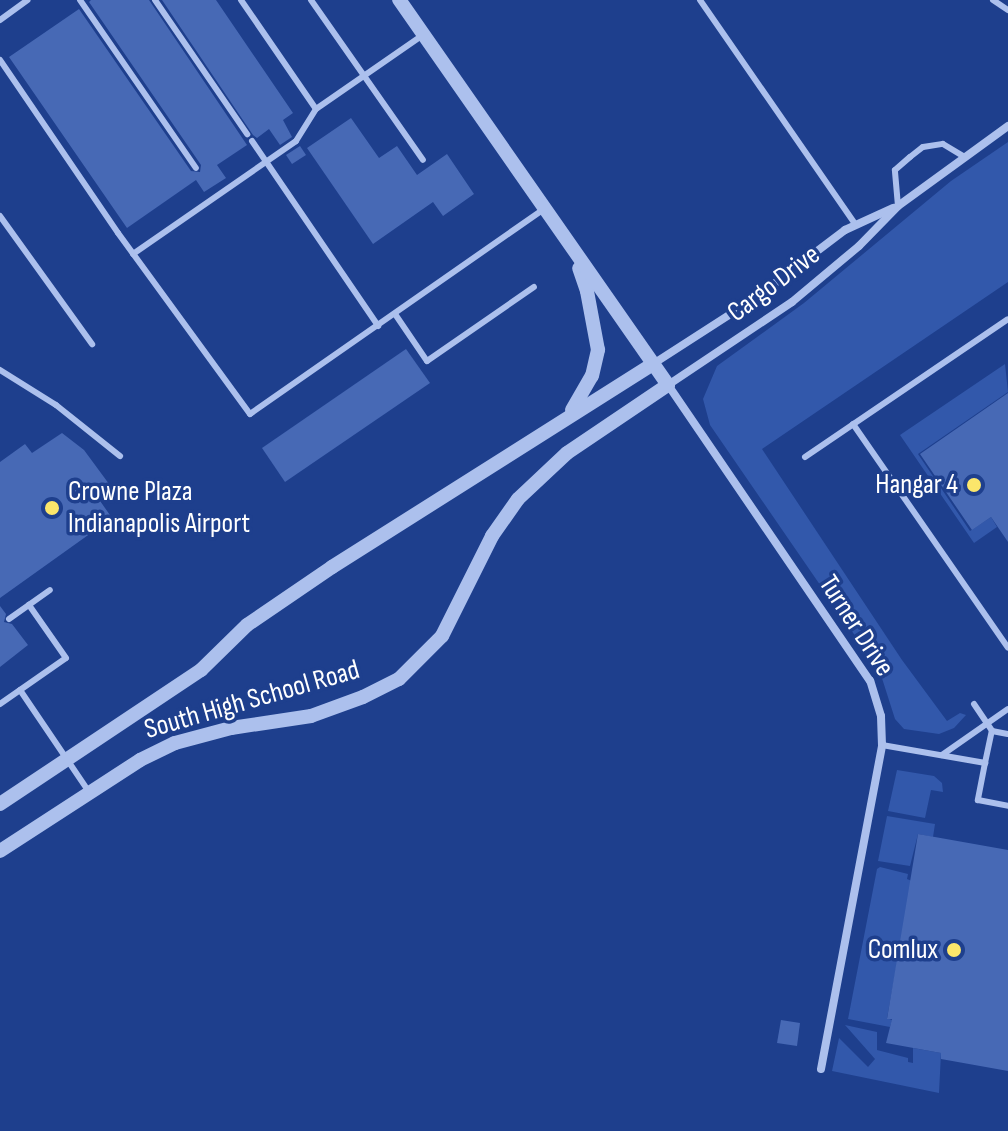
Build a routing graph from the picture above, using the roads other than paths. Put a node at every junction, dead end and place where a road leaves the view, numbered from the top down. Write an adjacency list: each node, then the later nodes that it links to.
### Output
1 (28, 0): 10 (lane)
2 (80, 0): 21 (lane)
3 (155, 0): 16 (lane)
4 (241, 0): 14 (lane)
5 (311, 0): 13 (lane)
6 (399, 0): 11 (street)
7 (700, 0): 27 (lane)
8 (993, 0): 9 (lane)
9 (1008, 10)
10 (0, 20)
11 (423, 35): 13 (lane); 25 (street)
12 (0, 60): 29 (lane)
13 (365, 75): 14 (lane); 19 (lane)
14 (316, 109): 20 (lane)
15 (1008, 126): 18 (street, Cargo Drive)
16 (247, 134)
17 (252, 141): 20 (lane)
18 (965, 157): 24 (street, Cargo Drive); 24 (lane)
19 (423, 160)
20 (266, 162): 23 (lane); 33 (lane)
21 (196, 168)
22 (210, 188): 23 (lane)
23 (216, 197): 29 (lane)
24 (898, 206): 27 (street, Cargo Drive); 37 (street, Cargo Drive)
25 (544, 209): 28 (street); 31 (lane)
26 (0, 216): 34 (lane)
27 (856, 225): 35 (street, Cargo Drive)
28 (571, 249): 35 (street); 38 (street)
29 (133, 254): 33 (lane)
30 (534, 287): 31 (lane)
31 (395, 314): 33 (lane)
32 (1008, 319): 39 (lane)
33 (378, 326)
34 (92, 344)
35 (653, 364): 37 (street); 38 (street, South High School Road)
36 (0, 370): 40 (lane)
37 (668, 385): 53 (street, Turner Drive); 57 (street, South High School Road)
38 (565, 421): 55 (street, South High School Road)
39 (853, 424): 41 (lane); 45 (lane)
40 (120, 456)
41 (805, 457)
42 (50, 590): 43 (lane)
43 (29, 605): 44 (lane); 46 (lane)
44 (9, 619)
45 (1008, 648)
46 (20, 690): 47 (lane); 55 (lane)
47 (0, 704)
48 (974, 704): 50 (lane)
49 (1008, 709): 50 (lane)
50 (987, 723): 51 (lane); 54 (lane)
51 (992, 731): 52 (lane); 56 (lane)
52 (1008, 734)
53 (882, 745): 54 (lane); 61 (street, Turner Drive)
54 (942, 755): 56 (lane)
55 (67, 759): 57 (lane); 58 (street, South High School Road)
56 (985, 763): 59 (lane)
57 (89, 792): 60 (street, South High School Road)
58 (0, 804)
59 (1008, 806)
60 (0, 851)
61 (821, 1069)

